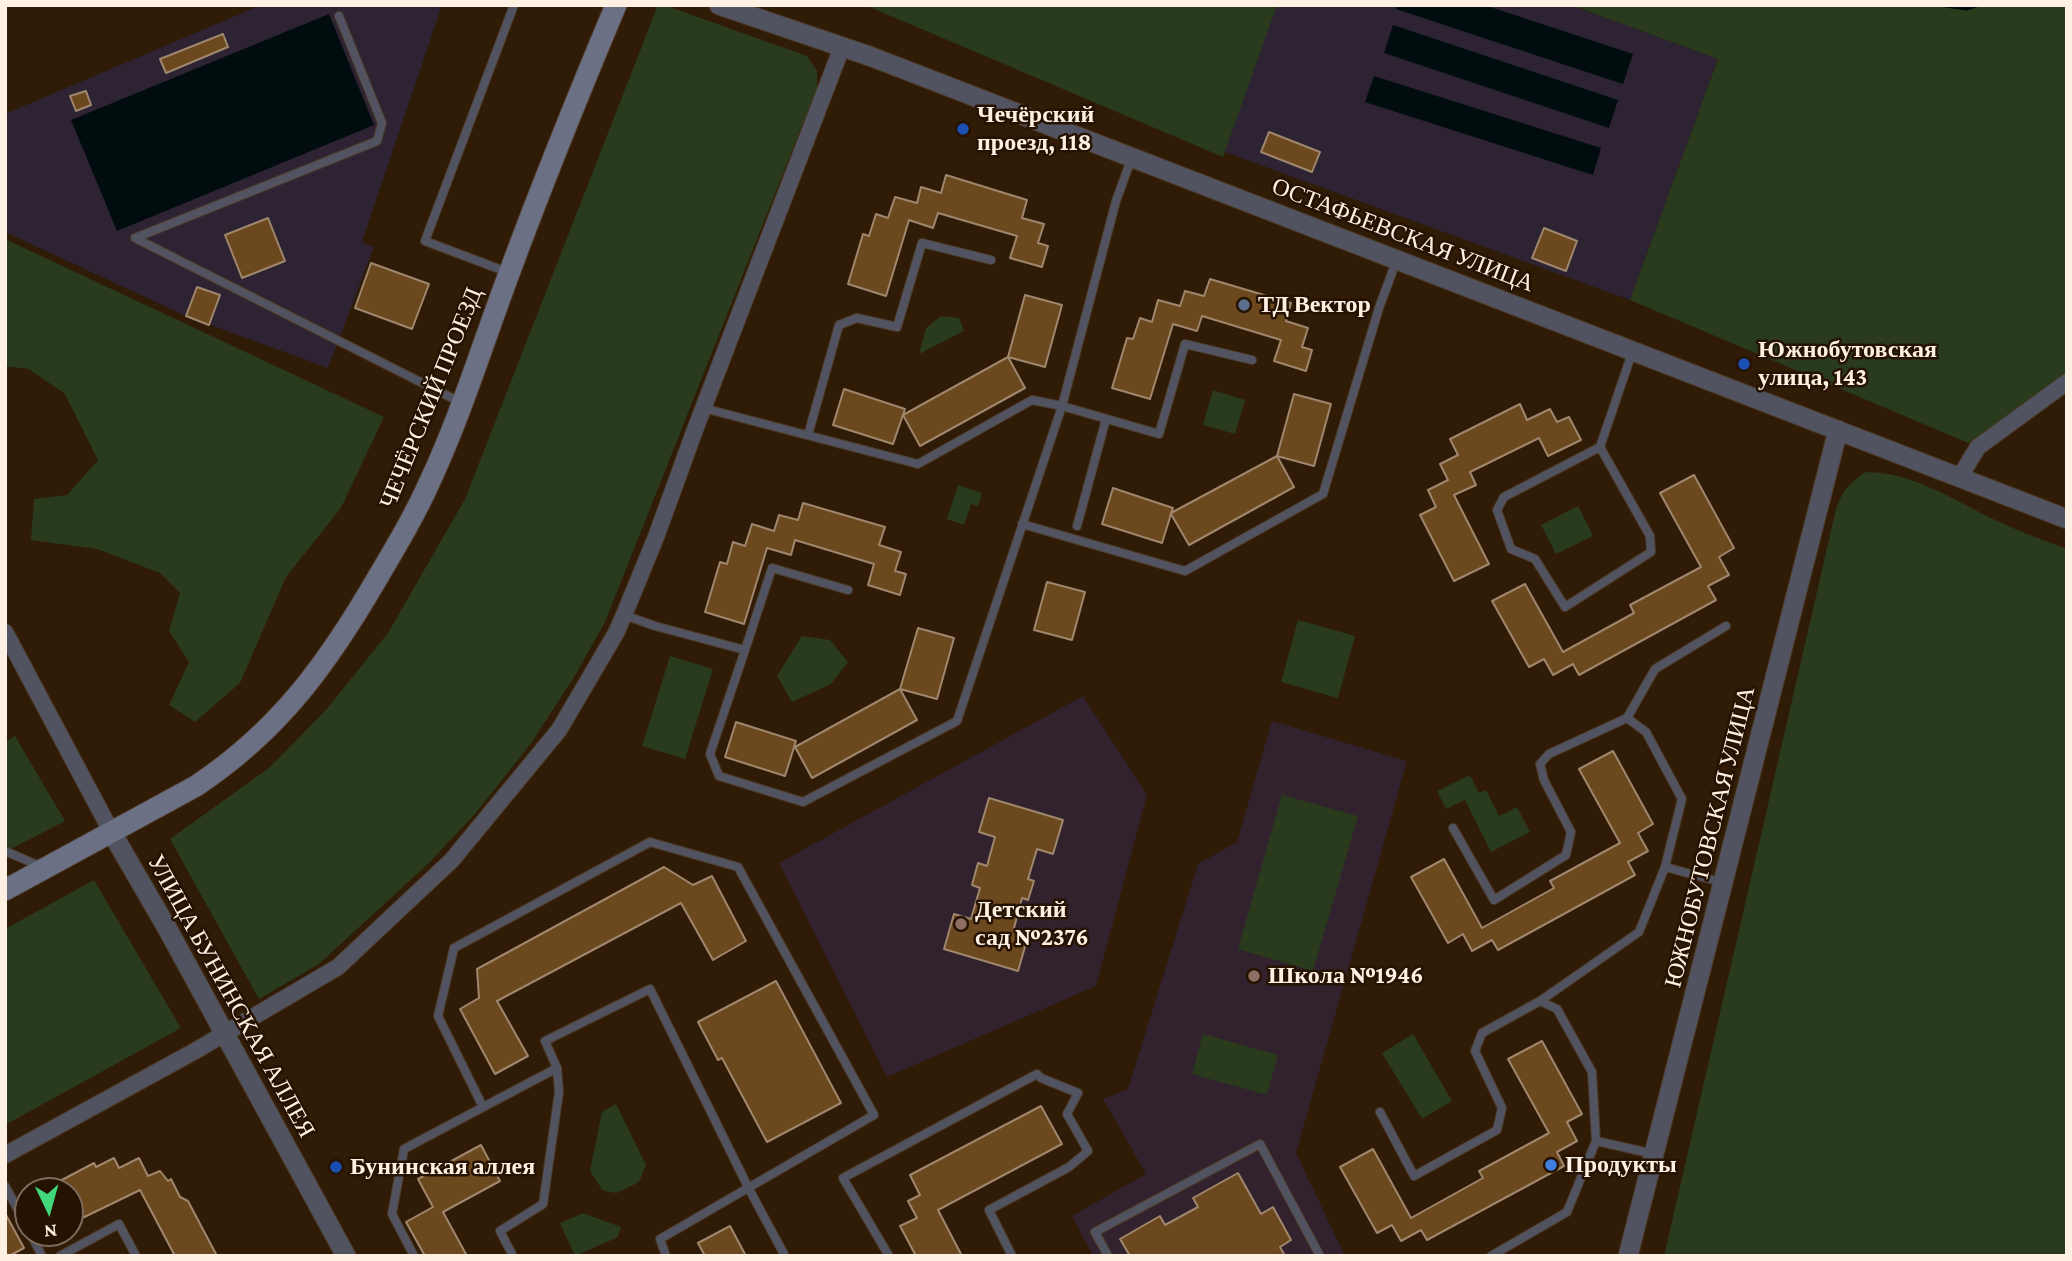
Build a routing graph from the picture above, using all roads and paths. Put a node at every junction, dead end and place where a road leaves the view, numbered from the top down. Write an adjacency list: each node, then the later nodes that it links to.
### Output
1 (514, 5): 9 (lane)
2 (616, 5): 9 (main road, ЧЕЧЁРСКИЙ ПРОЕЗД)
3 (719, 5): 5 (street, ОСТАФЬЕВСКАЯ УЛИЦА)
4 (339, 16): 13 (lane)
5 (842, 47): 6 (street, ОСТАФЬЕВСКАЯ УЛИЦА); 15 (street)
6 (1132, 157): 7 (street, ОСТАФЬЕВСКАЯ УЛИЦА); 14 (lane)
7 (1397, 259): 10 (street, ОСТАФЬЕВСКАЯ УЛИЦА); 22 (lane)
8 (991, 260): 18 (lane)
9 (509, 273): 13 (main road, ЧЕЧЁРСКИЙ ПРОЕЗД)
10 (1633, 350): 17 (street, ОСТАФЬЕВСКАЯ УЛИЦА); 19 (lane)
11 (1252, 360): 16 (lane)
12 (2067, 382): 20 (street)
13 (462, 403): 31 (main road, ЧЕЧЁРСКИЙ ПРОЕЗД)
14 (1062, 406): 16 (lane); 18 (lane); 22 (lane)
15 (703, 408): 18 (lane); 25 (street)
16 (1106, 419): 23 (lane)
17 (1838, 430): 20 (street, ОСТАФЬЕВСКАЯ УЛИЦА); 35 (street, ЮЖНОБУТОВСКАЯ УЛИЦА)
18 (808, 435)
19 (1600, 447): 19 (lane)
20 (1959, 478): 21 (street, ОСТАФЬЕВСКАЯ УЛИЦА)
21 (2067, 519)
22 (1022, 524): 28 (lane)
23 (1077, 526)
24 (848, 590): 28 (lane)
25 (624, 615): 28 (lane); 38 (street)
26 (1726, 626): 29 (lane)
27 (5, 632): 31 (street)
28 (745, 650)
29 (1627, 718): 30 (lane); 33 (lane)
30 (1453, 828)
31 (112, 833): 34 (main road, ЧЕЧЁРСКИЙ ПРОЕЗД); 38 (street, УЛИЦА БУНИНСКАЯ АЛЛЕЯ)
32 (5, 851): 34 (lane)
33 (1665, 867): 35 (lane); 37 (lane)
34 (45, 869): 36 (main road, ЧЕЧЁРСКИЙ ПРОЕЗД)
35 (1724, 883): 43 (street, ЮЖНОБУТОВСКАЯ УЛИЦА)
36 (5, 890)
37 (1540, 1001): 41 (lane); 42 (lane)
38 (224, 1033): 44 (street); 50 (street, УЛИЦА БУНИНСКАЯ АЛЛЕЯ)
39 (557, 1068): 40 (lane); 46 (lane); 52 (lane)
40 (483, 1107): 46 (lane); 51 (lane)
41 (1380, 1112)
42 (1596, 1141): 43 (lane); 59 (lane)
43 (1654, 1154): 60 (street, ЮЖНОБУТОВСКАЯ УЛИЦА)
44 (5, 1155)
45 (5, 1186): 47 (lane)
46 (749, 1189): 53 (lane); 54 (lane)
47 (14, 1203)
48 (60, 1256): 49 (lane)
49 (136, 1256)
50 (346, 1256)
51 (414, 1256)
52 (513, 1256)
53 (666, 1256)
54 (785, 1256)
55 (889, 1256): 56 (lane)
56 (1012, 1256)
57 (1108, 1256): 58 (lane)
58 (1320, 1256)
59 (1491, 1256)
60 (1628, 1256)

